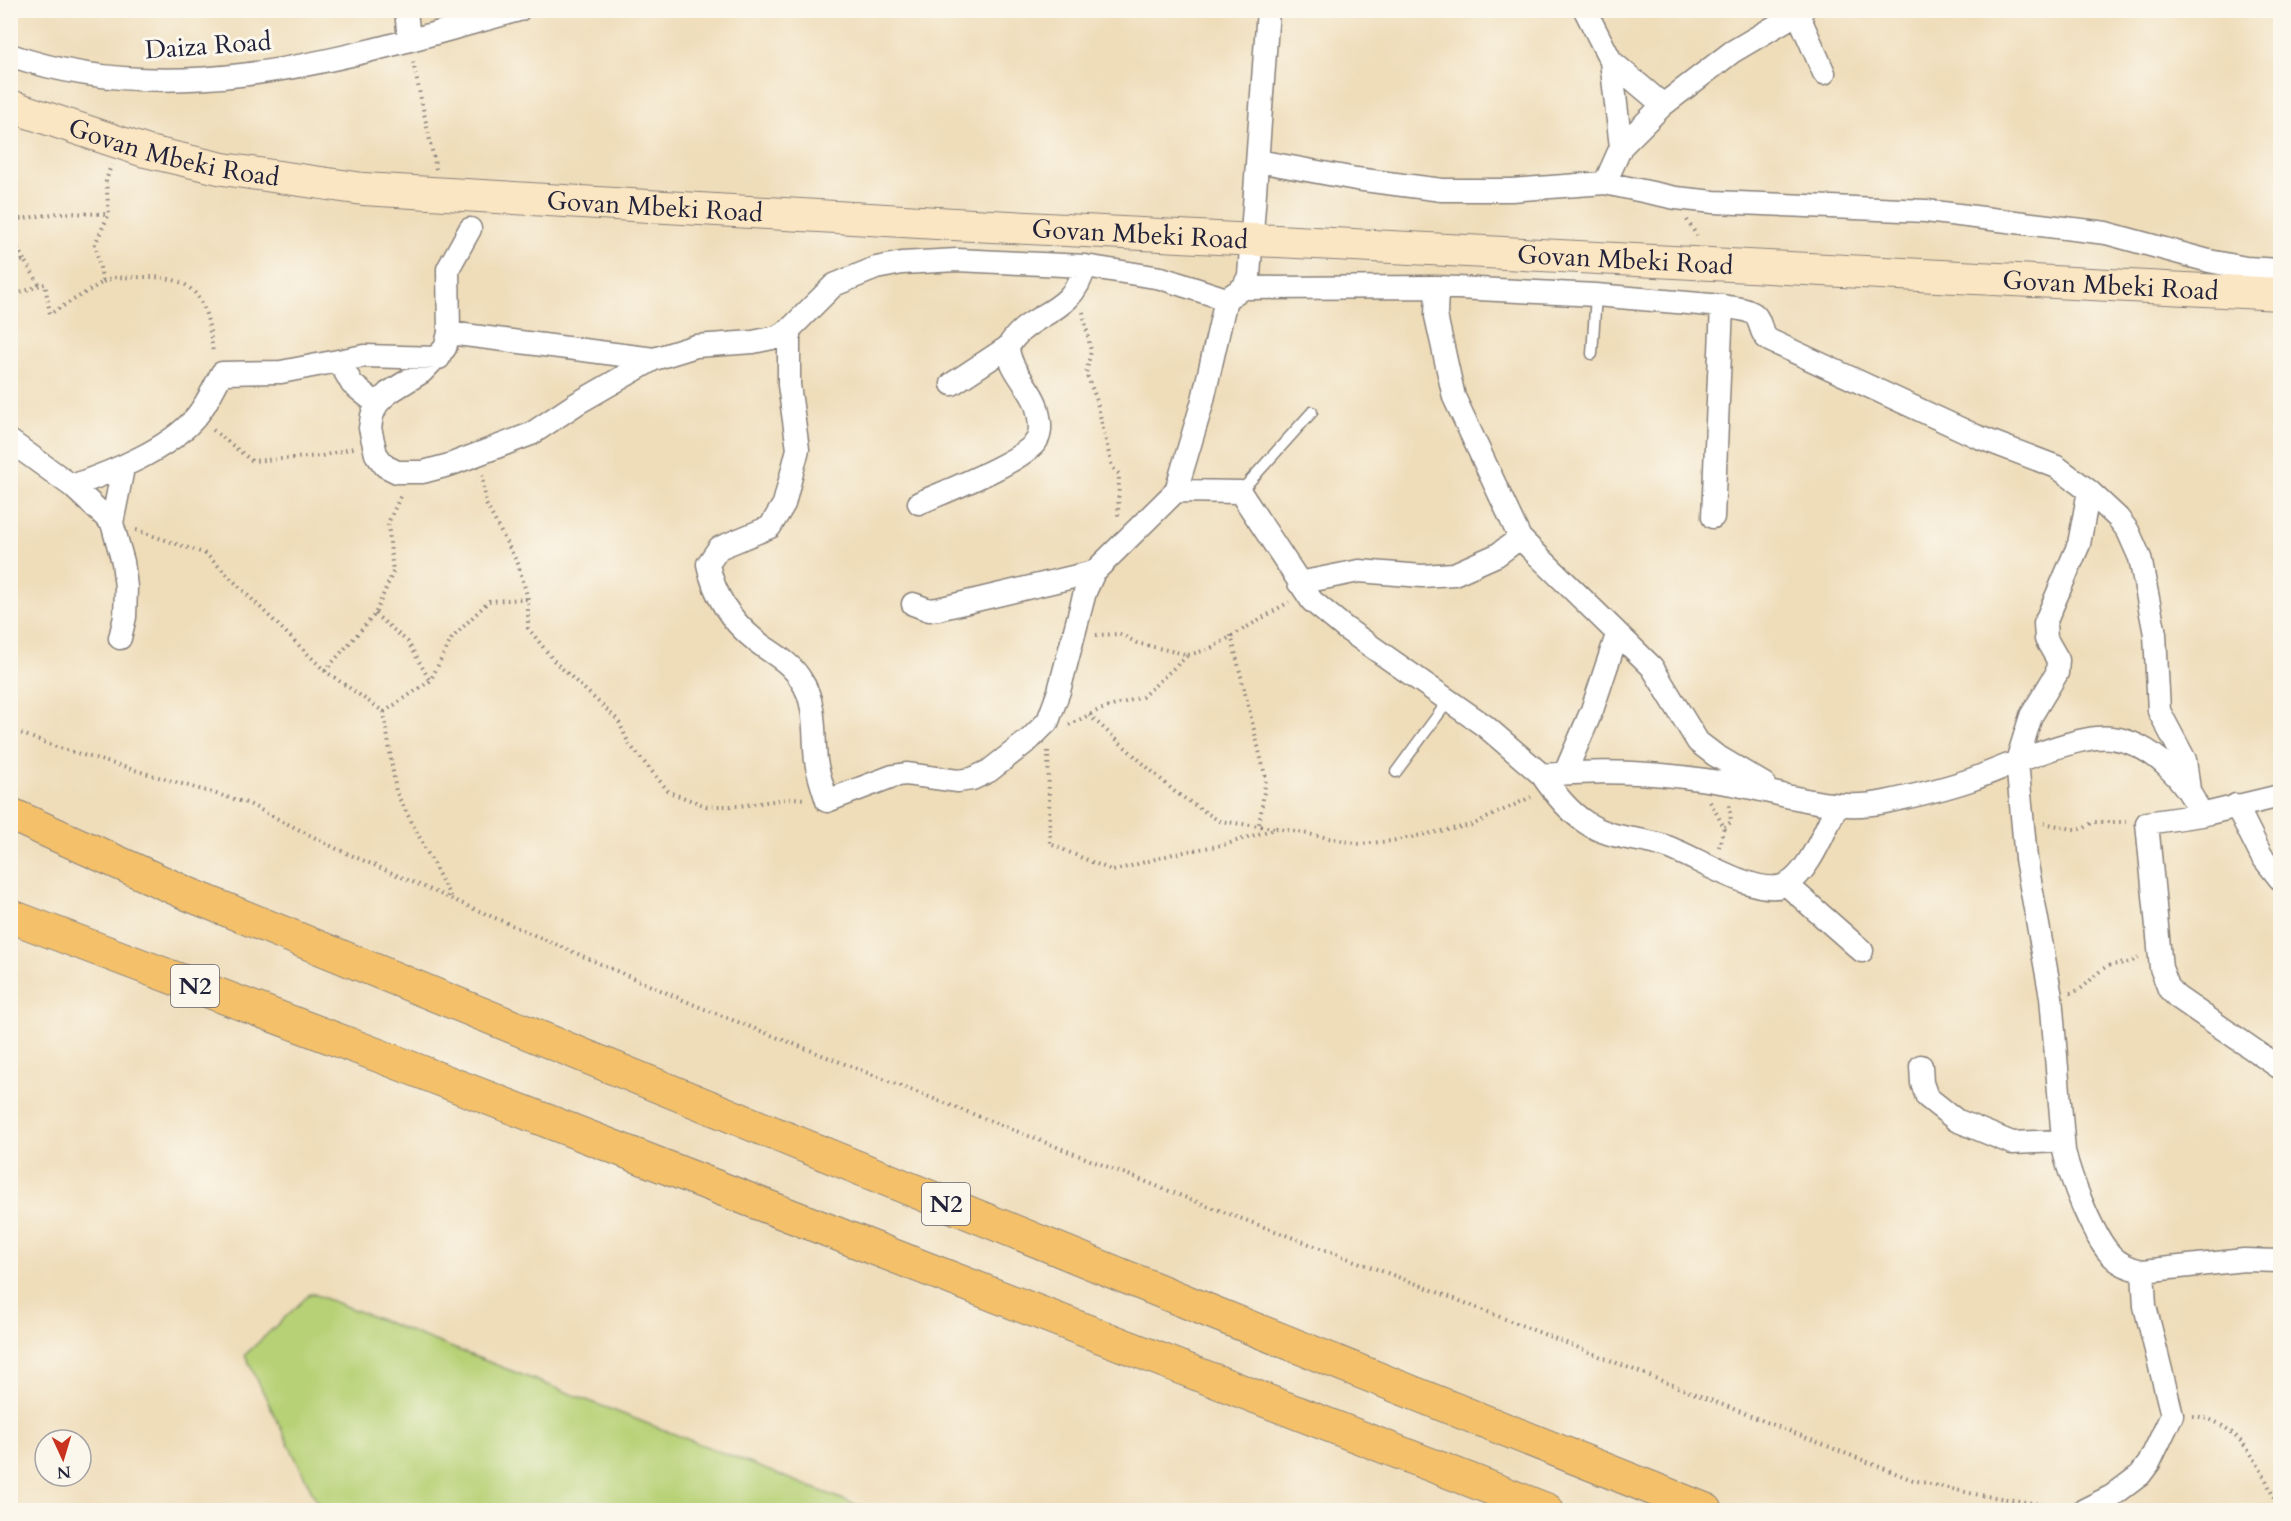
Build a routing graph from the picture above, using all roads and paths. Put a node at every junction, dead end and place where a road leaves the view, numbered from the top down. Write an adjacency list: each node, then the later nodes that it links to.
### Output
1 (406, 10): 6 (street)
2 (519, 10): 6 (street, Daiza Road)
3 (1268, 10): 14 (street)
4 (1586, 10): 8 (street)
5 (1800, 12): 9 (street); 10 (street)
6 (410, 40): 7 (street, Daiza Road); 16 (path)
7 (10, 55)
8 (1611, 61): 10 (street); 13 (street)
9 (1824, 73)
10 (1663, 105): 13 (street)
11 (10, 106): 12 (main road, Govan Mbeki Road)
12 (118, 143): 16 (main road, Govan Mbeki Road); 18 (path)
13 (1621, 147): 15 (street)
14 (1258, 161): 15 (street); 20 (street)
15 (1605, 183): 17 (street)
16 (435, 195): 20 (main road, Govan Mbeki Road)
17 (1676, 198): 23 (path); 24 (street)
18 (109, 214): 21 (path); 26 (path)
19 (470, 229): 35 (street)
20 (1254, 240): 23 (main road, Govan Mbeki Road); 29 (street)
21 (24, 260): 22 (path); 27 (path)
22 (10, 266)
23 (1720, 266): 30 (main road, Govan Mbeki Road)
24 (2280, 270)
25 (1083, 274): 29 (street); 34 (street); 36 (street); 58 (path)
26 (103, 282): 27 (path); 41 (path)
27 (40, 285): 32 (path)
28 (1437, 287): 29 (street); 31 (street); 59 (street)
29 (1235, 293): 52 (street)
30 (2280, 294)
31 (1596, 295): 33 (street); 37 (lane)
32 (10, 297)
33 (1722, 306): 53 (street); 56 (street)
34 (789, 330): 39 (street); 84 (street)
35 (449, 333): 38 (street); 39 (street)
36 (1008, 347): 42 (street); 55 (street)
37 (1592, 354)
38 (439, 358): 40 (street); 43 (street)
39 (654, 359): 48 (street)
40 (339, 361): 41 (street); 43 (street)
41 (222, 373): 45 (street)
42 (952, 384)
43 (377, 404): 47 (street)
44 (1312, 412): 54 (lane)
45 (196, 417): 47 (path); 49 (street)
46 (10, 441): 51 (street)
47 (372, 444): 50 (street)
48 (479, 454): 50 (street); 62 (path)
49 (123, 468): 51 (street); 57 (street)
50 (410, 473): 64 (path)
51 (72, 486): 57 (street)
52 (1176, 491): 54 (street); 58 (street)
53 (2089, 491): 77 (street); 81 (street)
54 (1240, 492): 61 (street)
55 (919, 503)
56 (1713, 518)
57 (112, 523): 68 (street); 70 (path)
58 (1134, 532): 60 (street)
59 (1520, 538): 61 (street); 67 (street)
60 (1094, 572): 63 (street); 75 (street)
61 (1302, 589): 66 (path); 72 (street)
62 (528, 599): 71 (path); 84 (path)
63 (913, 604)
64 (375, 614): 70 (path); 71 (path)
65 (1120, 634): 69 (path)
66 (1230, 635): 69 (path); 90 (path)
67 (1617, 635): 79 (street); 82 (street)
68 (120, 638)
69 (1188, 656): 74 (path)
70 (325, 671): 73 (path)
71 (429, 681): 73 (path)
72 (1449, 700): 78 (lane); 79 (street)
73 (384, 712): 98 (path)
74 (1089, 715): 75 (path); 90 (path)
75 (1048, 725): 84 (street); 92 (path)
76 (10, 729): 98 (path)
77 (2017, 761): 81 (street); 85 (street); 91 (street)
78 (1395, 772)
79 (1552, 778): 80 (street); 92 (path); 94 (street)
80 (1700, 779): 82 (street); 94 (path)
81 (2189, 790): 88 (street)
82 (1780, 793): 85 (street)
83 (2280, 796): 86 (street)
84 (827, 801)
85 (1837, 805): 96 (street)
86 (2236, 805): 88 (street); 95 (street)
87 (10, 813): 97 (highway)
88 (2201, 815): 89 (street)
89 (2147, 823): 91 (path); 100 (street)
90 (1259, 825): 92 (path)
91 (2024, 827): 102 (street)
92 (1277, 828)
93 (10, 831): 97 (highway, N2)
94 (1713, 869): 96 (street)
95 (2280, 879)
96 (1786, 884): 101 (street)
97 (188, 894): 110 (highway, N2)
98 (451, 898): 111 (path)
99 (10, 916): 109 (highway, N2)
100 (2158, 938): 102 (path); 104 (street)
101 (1862, 951)
102 (2051, 997): 105 (street)
103 (1921, 1066): 105 (street)
104 (2280, 1068)
105 (2062, 1141): 107 (street)
106 (2280, 1261): 107 (street)
107 (2143, 1271): 108 (street)
108 (2172, 1415): 111 (street); 112 (path)
109 (1547, 1510)
110 (1706, 1510)
111 (2084, 1510)
112 (2278, 1510)

